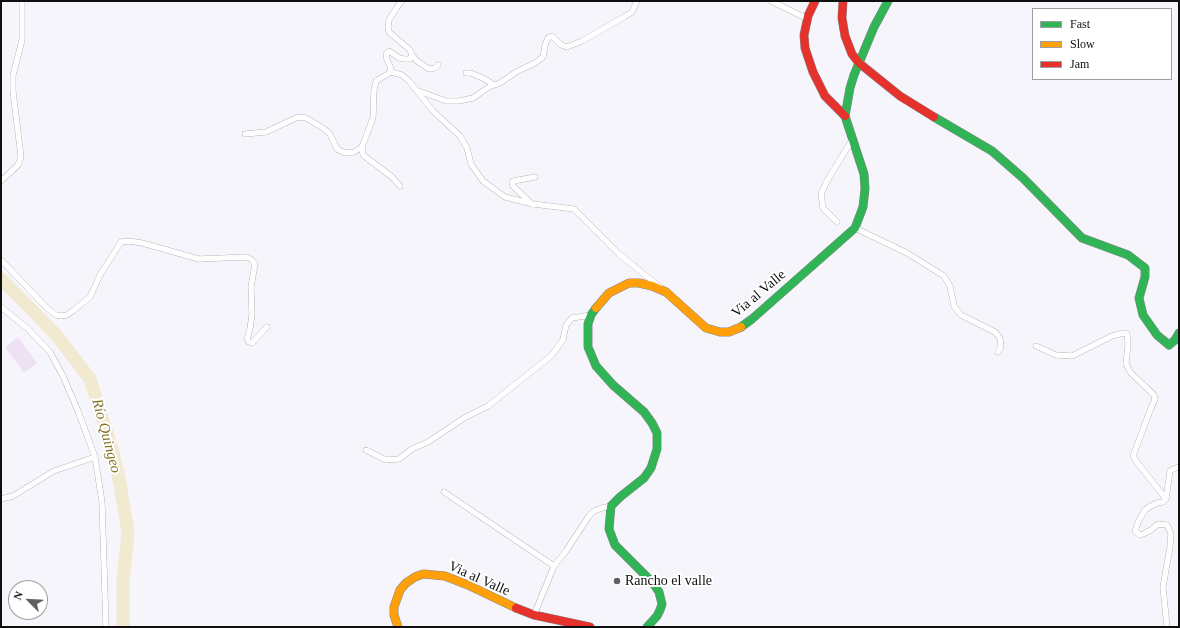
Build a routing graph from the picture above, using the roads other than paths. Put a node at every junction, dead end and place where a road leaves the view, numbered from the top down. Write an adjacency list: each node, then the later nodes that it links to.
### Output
1 (22, 1): 21 (street)
2 (402, 1): 9 (street)
3 (637, 1): 14 (street)
4 (771, 1): 8 (street)
5 (815, 1): 8 (main road)
6 (843, 1): 10 (main road)
7 (888, 1): 10 (main road, Via al Valle)
8 (808, 19): 16 (main road)
9 (412, 55): 11 (street); 12 (street)
10 (859, 63): 16 (main road, Via al Valle); 31 (main road)
11 (438, 65)
12 (391, 72): 15 (street); 19 (street)
13 (466, 73): 14 (street)
14 (494, 86): 15 (street)
15 (416, 90): 23 (street)
16 (845, 116): 18 (main road, Via al Valle)
17 (245, 134): 19 (street)
18 (852, 140): 24 (street); 25 (main road, Via al Valle)
19 (362, 147): 22 (street)
20 (535, 177): 23 (street)
21 (1, 181)
22 (400, 186)
23 (532, 204): 27 (street)
24 (837, 222)
25 (854, 228): 27 (main road, Via al Valle); 33 (street)
26 (1, 260): 30 (street)
27 (666, 292): 29 (main road, Via al Valle)
28 (1, 307): 35 (street)
29 (591, 315): 34 (street); 40 (main road, Via al Valle)
30 (267, 327)
31 (1179, 333)
32 (1036, 346): 38 (street)
33 (998, 352)
34 (366, 450)
35 (95, 457): 39 (street); 43 (street)
36 (1179, 467): 38 (street)
37 (444, 492): 41 (street)
38 (1166, 498): 47 (street)
39 (1, 499)
40 (611, 506): 41 (street); 46 (main road)
41 (554, 566): 42 (street)
42 (534, 615): 44 (main road, Via al Valle); 45 (main road, Via al Valle)
43 (106, 627)
44 (398, 627)
45 (590, 627)
46 (647, 627)
47 (1167, 627)

